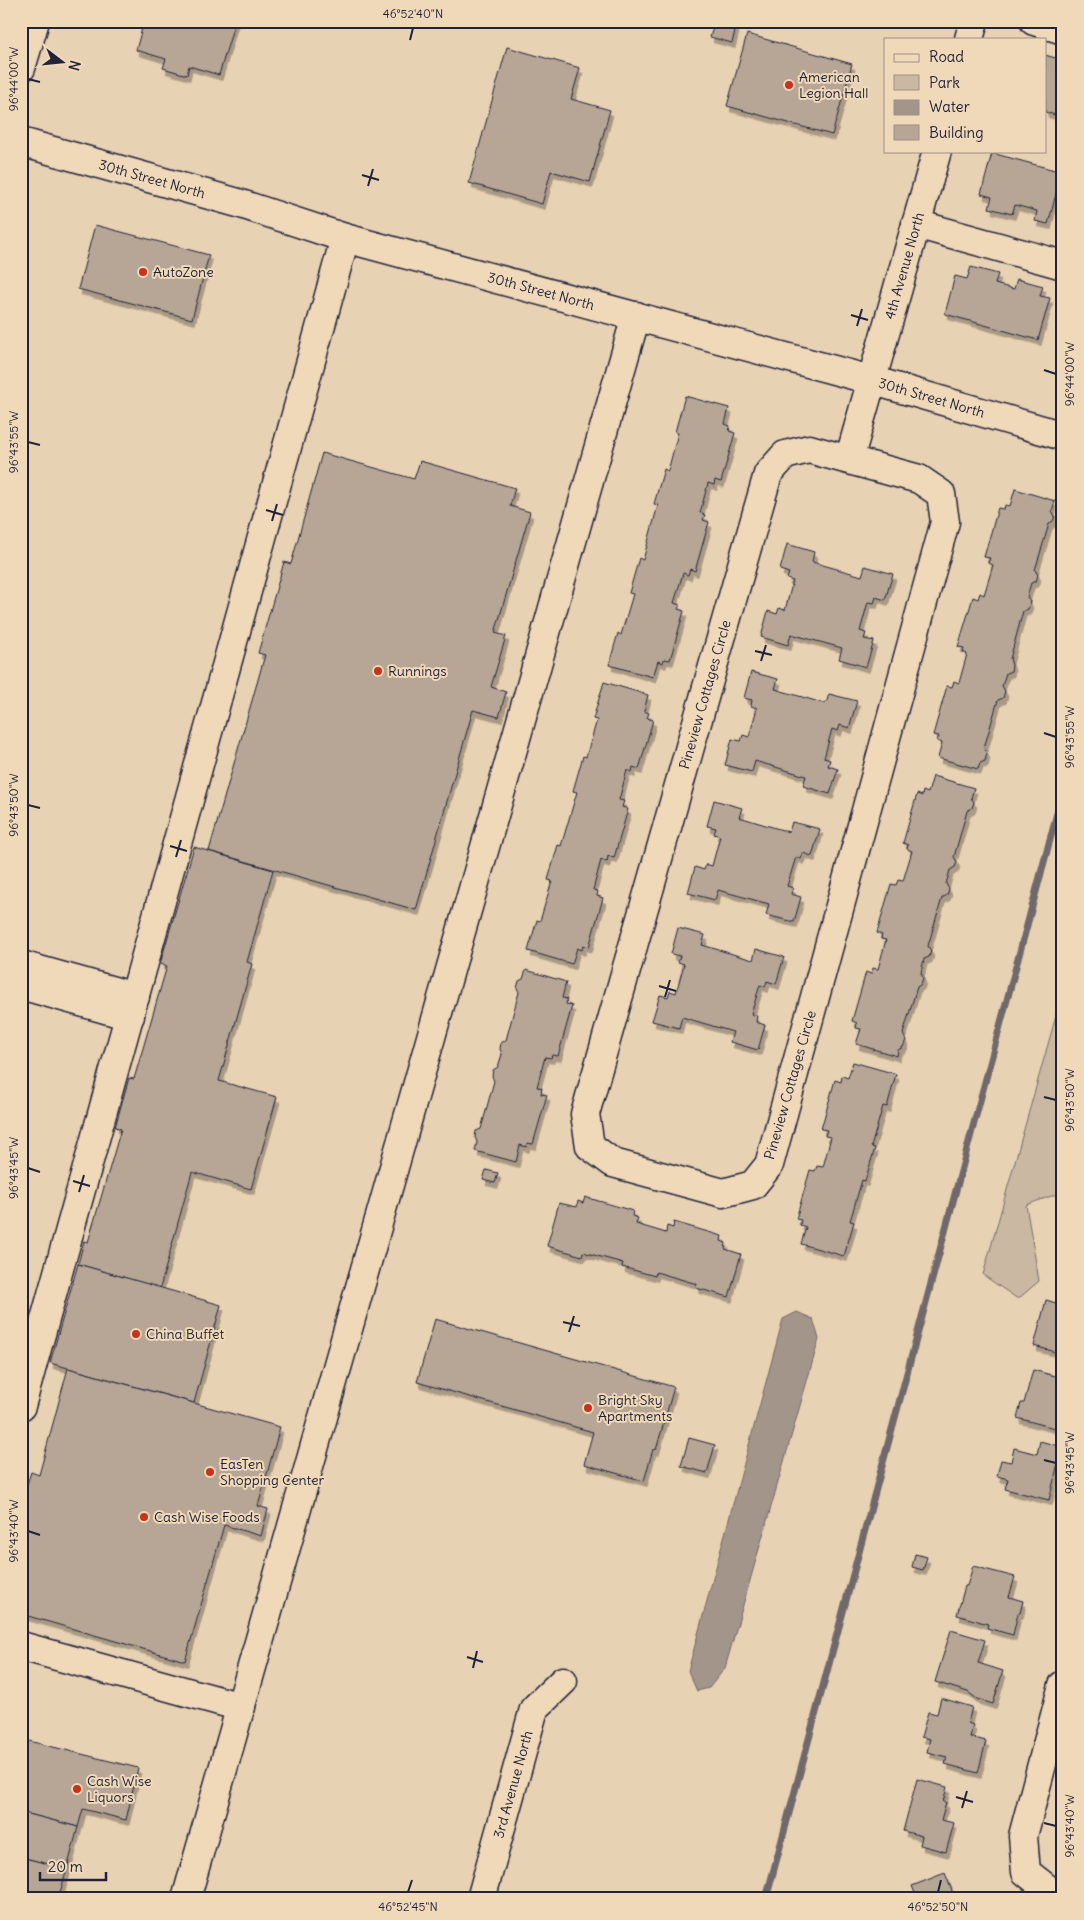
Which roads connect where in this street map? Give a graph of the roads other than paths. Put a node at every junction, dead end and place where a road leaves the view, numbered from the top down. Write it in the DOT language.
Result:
graph roads {
  1 [pos="35,21"];
  2 [pos="974,21"];
  3 [pos="1034,21"];
  4 [pos="1063,30"];
  5 [pos="969,38"];
  6 [pos="21,68"];
  7 [pos="21,142"];
  8 [pos="937,152"];
  9 [pos="916,224"];
  10 [pos="345,238"];
  11 [pos="1063,265"];
  12 [pos="636,316"];
  13 [pos="871,380"];
  14 [pos="1063,436"];
  15 [pos="849,460"];
  16 [pos="21,965"];
  17 [pos="21,985"];
  18 [pos="132,1007"];
  19 [pos="21,1406"];
  20 [pos="21,1646"];
  21 [pos="563,1680"];
  22 [pos="1063,1685"];
  23 [pos="241,1707"];
  24 [pos="186,1899"];
  25 [pos="481,1899"];
  26 [pos="1063,1899"];
  1 -- 6 [label="street"];
  2 -- 5 [label="street"];
  3 -- 4 [label="street"];
  7 -- 10 [label="street, 30th Street North"];
  8 -- 9 [label="street, 4th Avenue North"];
  9 -- 11 [label="street"];
  9 -- 13 [label="street, 4th Avenue North"];
  10 -- 12 [label="street, 30th Street North"];
  10 -- 18 [label="street"];
  12 -- 13 [label="street, 30th Street North"];
  12 -- 23 [label="street"];
  13 -- 14 [label="street, 30th Street North"];
  13 -- 15 [label="street"];
  15 -- 15 [label="street, Pineview Cottages Circle"];
  16 -- 18 [label="street"];
  17 -- 18 [label="street"];
  18 -- 19 [label="street"];
  20 -- 23 [label="street"];
  21 -- 25 [label="street, 3rd Avenue North"];
  22 -- 26 [label="street"];
  23 -- 24 [label="street"];
}
